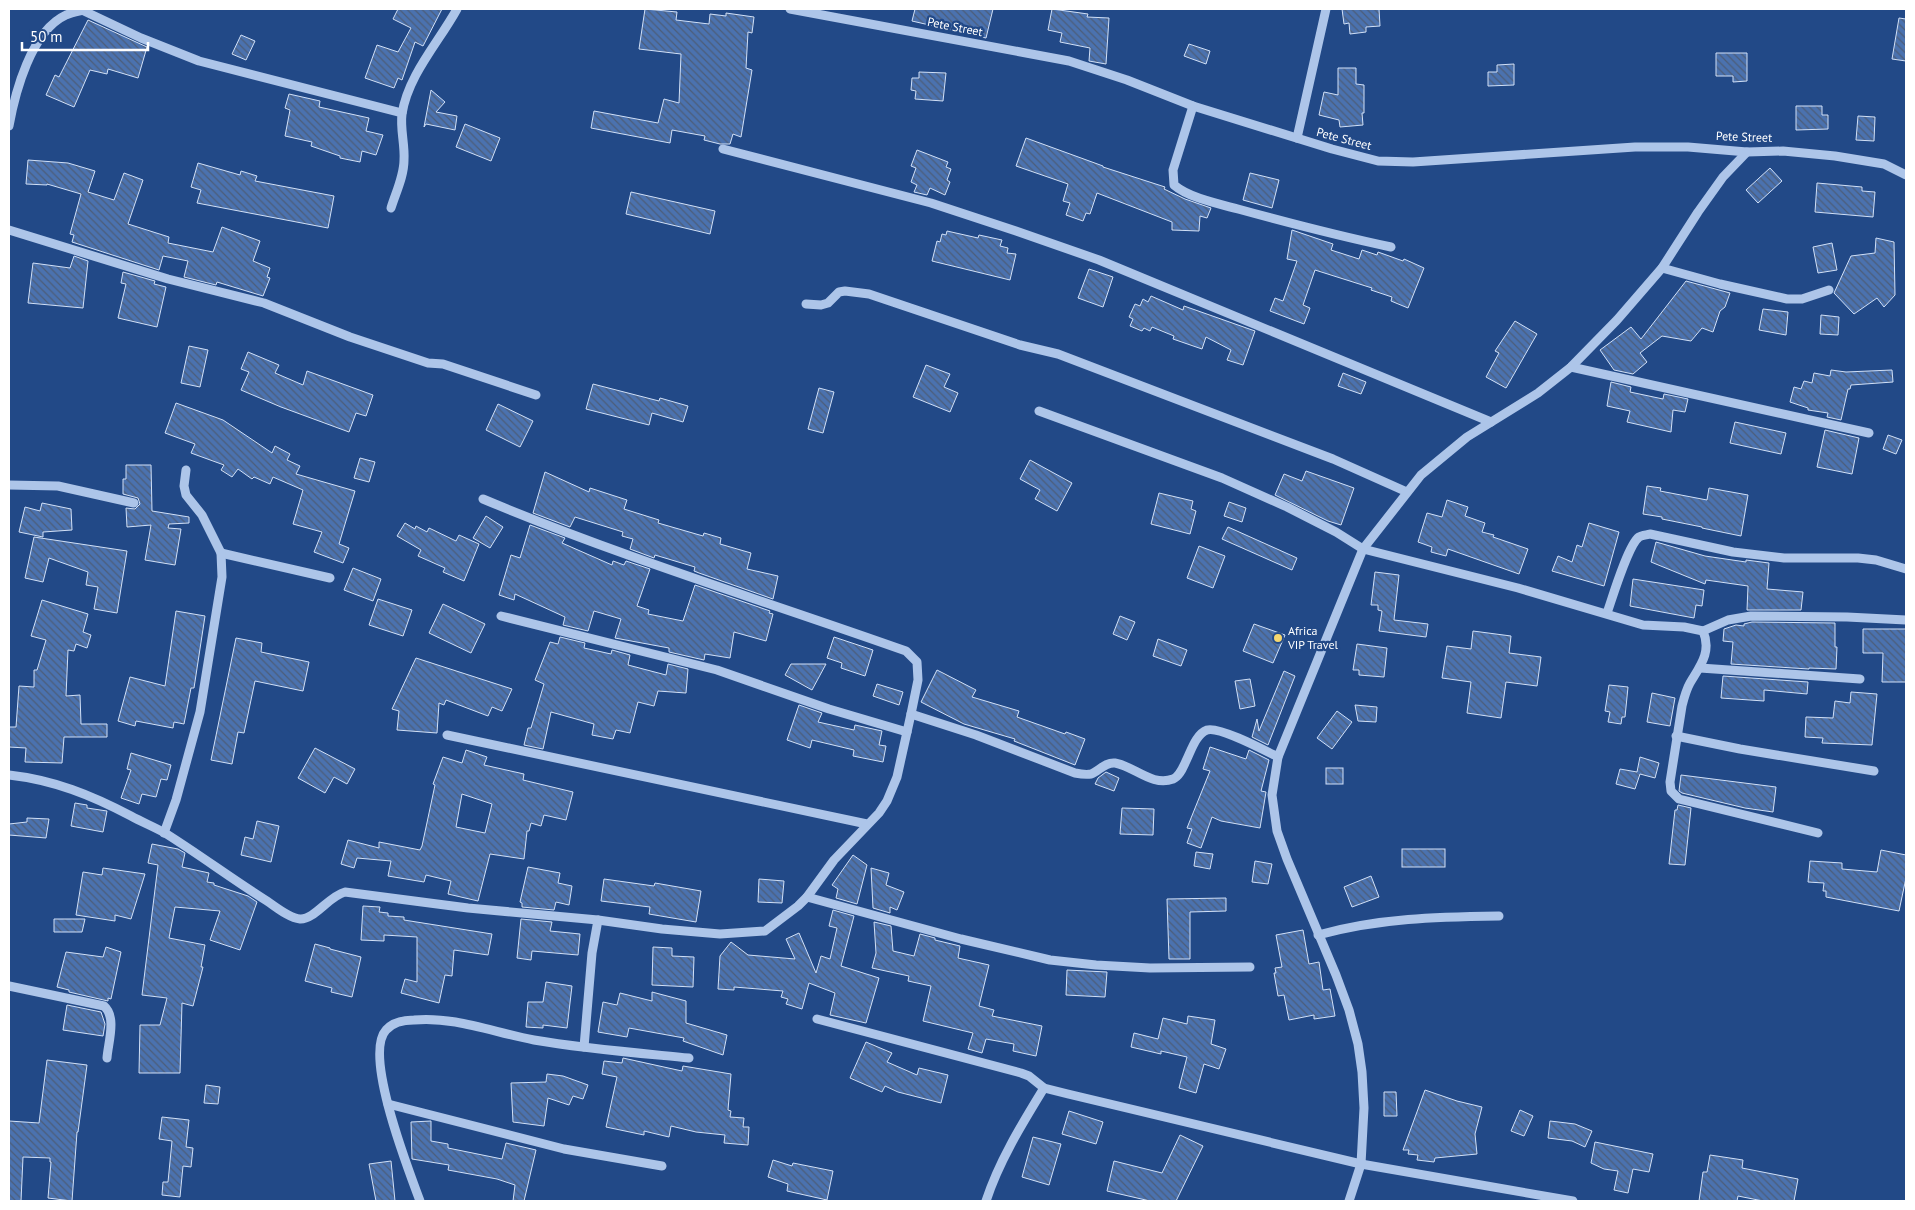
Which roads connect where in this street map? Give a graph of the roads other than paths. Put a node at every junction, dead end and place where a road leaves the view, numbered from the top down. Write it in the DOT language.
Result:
graph roads {
  1 [pos="457,9"];
  2 [pos="790,9"];
  3 [pos="1326,9"];
  4 [pos="86,10"];
  5 [pos="1193,106"];
  6 [pos="402,113"];
  7 [pos="9,126"];
  8 [pos="1297,138"];
  9 [pos="723,149"];
  10 [pos="1747,152"];
  11 [pos="1906,175"];
  12 [pos="391,208"];
  13 [pos="9,230"];
  14 [pos="1391,247"];
  15 [pos="1662,268"];
  16 [pos="1829,290"];
  17 [pos="806,304"];
  18 [pos="1571,366"];
  19 [pos="536,395"];
  20 [pos="1039,411"];
  21 [pos="1491,422"];
  22 [pos="1869,433"];
  23 [pos="186,470"];
  24 [pos="9,485"];
  25 [pos="1407,492"];
  26 [pos="483,499"];
  27 [pos="134,503"];
  28 [pos="1363,548"];
  29 [pos="220,553"];
  30 [pos="1906,569"];
  31 [pos="330,578"];
  32 [pos="1607,613"];
  33 [pos="501,616"];
  34 [pos="1906,620"];
  35 [pos="1703,632"];
  36 [pos="1700,668"];
  37 [pos="1860,679"];
  38 [pos="911,714"];
  39 [pos="907,732"];
  40 [pos="447,735"];
  41 [pos="1676,736"];
  42 [pos="1278,757"];
  43 [pos="1874,771"];
  44 [pos="9,775"];
  45 [pos="867,824"];
  46 [pos="164,833"];
  47 [pos="1818,833"];
  48 [pos="807,897"];
  49 [pos="1499,916"];
  50 [pos="598,920"];
  51 [pos="1318,935"];
  52 [pos="1250,967"];
  53 [pos="9,986"];
  54 [pos="817,1019"];
  55 [pos="584,1047"];
  56 [pos="107,1058"];
  57 [pos="689,1058"];
  58 [pos="1044,1088"];
  59 [pos="388,1104"];
  60 [pos="1361,1164"];
  61 [pos="662,1166"];
  62 [pos="420,1201"];
  63 [pos="986,1201"];
  64 [pos="1349,1201"];
  65 [pos="1573,1201"];
  1 -- 6 [label="street"];
  2 -- 5 [label="street, Pete Street"];
  3 -- 8 [label="street"];
  4 -- 6 [label="street"];
  4 -- 7 [label="street"];
  5 -- 8 [label="street, Pete Street"];
  5 -- 14 [label="street"];
  6 -- 12 [label="street"];
  8 -- 10 [label="street, Pete Street"];
  9 -- 21 [label="street"];
  10 -- 11 [label="street, Pete Street"];
  10 -- 15 [label="street"];
  13 -- 19 [label="street"];
  15 -- 16 [label="street"];
  15 -- 18 [label="street"];
  17 -- 25 [label="street"];
  18 -- 21 [label="street"];
  18 -- 22 [label="street"];
  20 -- 28 [label="street"];
  21 -- 25 [label="street"];
  23 -- 29 [label="street"];
  24 -- 27 [label="street"];
  25 -- 28 [label="street"];
  26 -- 38 [label="street"];
  28 -- 32 [label="street"];
  28 -- 42 [label="street"];
  29 -- 31 [label="street"];
  29 -- 46 [label="street"];
  30 -- 32 [label="street"];
  32 -- 35 [label="street"];
  33 -- 39 [label="street"];
  34 -- 35 [label="street"];
  35 -- 36 [label="street"];
  36 -- 37 [label="street"];
  36 -- 41 [label="street"];
  38 -- 39 [label="street"];
  38 -- 42 [label="street"];
  39 -- 45 [label="street"];
  40 -- 45 [label="street"];
  41 -- 43 [label="street"];
  41 -- 47 [label="street"];
  42 -- 51 [label="street"];
  44 -- 46 [label="street"];
  45 -- 48 [label="street"];
  46 -- 50 [label="street"];
  48 -- 50 [label="street"];
  48 -- 52 [label="street"];
  49 -- 51 [label="street"];
  50 -- 55 [label="street"];
  51 -- 60 [label="street"];
  53 -- 56 [label="street"];
  54 -- 58 [label="street"];
  55 -- 57 [label="street"];
  55 -- 59 [label="street"];
  58 -- 60 [label="street"];
  58 -- 63 [label="street"];
  59 -- 61 [label="street"];
  59 -- 62 [label="street"];
  60 -- 64 [label="street"];
  60 -- 65 [label="street"];
}
